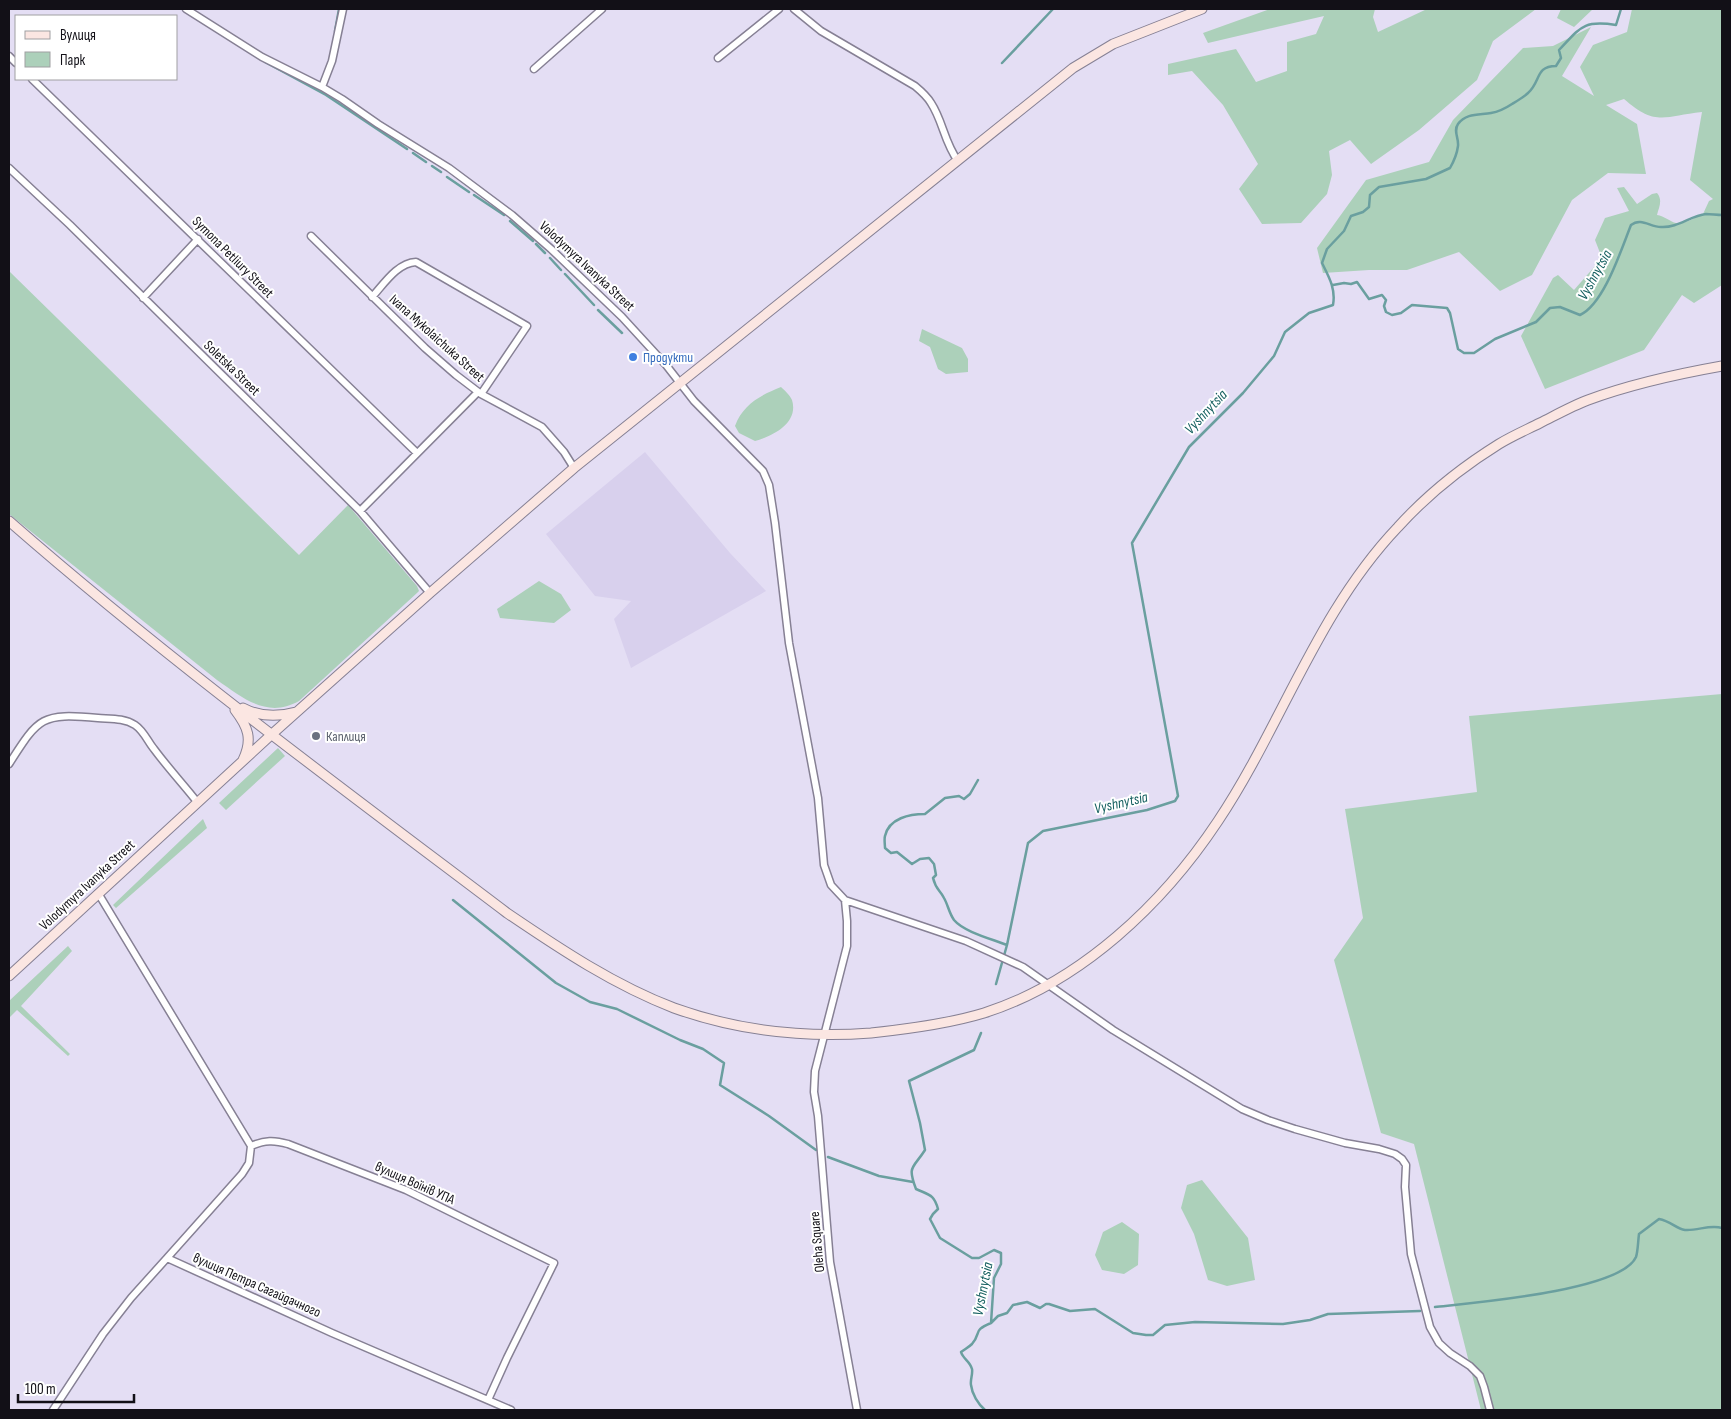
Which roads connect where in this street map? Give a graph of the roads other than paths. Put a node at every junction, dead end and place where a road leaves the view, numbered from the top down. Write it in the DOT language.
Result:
graph roads {
  1 [pos="186,9"];
  2 [pos="343,9"];
  3 [pos="602,9"];
  4 [pos="780,9"];
  5 [pos="794,9"];
  6 [pos="1202,9"];
  7 [pos="718,58"];
  8 [pos="534,69"];
  9 [pos="33,80"];
  10 [pos="322,87"];
  11 [pos="958,160"];
  12 [pos="9,168"];
  13 [pos="311,236"];
  14 [pos="198,239"];
  15 [pos="372,297"];
  16 [pos="143,298"];
  17 [pos="1722,366"];
  18 [pos="680,383"];
  19 [pos="479,393"];
  20 [pos="417,453"];
  21 [pos="574,468"];
  22 [pos="360,511"];
  23 [pos="9,520"];
  24 [pos="430,594"];
  25 [pos="229,701"];
  26 [pos="298,711"];
  27 [pos="271,735"];
  28 [pos="242,763"];
  29 [pos="9,764"];
  30 [pos="198,803"];
  31 [pos="98,893"];
  32 [pos="845,900"];
  33 [pos="9,976"];
  34 [pos="1049,984"];
  35 [pos="823,1035"];
  36 [pos="251,1146"];
  37 [pos="167,1258"];
  38 [pos="488,1400"];
  39 [pos="53,1410"];
  40 [pos="512,1410"];
  41 [pos="857,1410"];
  42 [pos="1490,1410"];
  1 -- 10 [label="street, Volodymyra Ivanyka Street"];
  2 -- 10 [label="street"];
  3 -- 8 [label="street"];
  4 -- 7 [label="street"];
  5 -- 11 [label="street"];
  6 -- 11 [label="main road"];
  9 -- 14 [label="street, Symona Petliury Street"];
  10 -- 18 [label="street, Volodymyra Ivanyka Street"];
  11 -- 18 [label="main road"];
  12 -- 16 [label="street, Soletska Street"];
  13 -- 15 [label="street, Ivana Mykolaichuka Street"];
  14 -- 16 [label="street"];
  14 -- 20 [label="street, Symona Petliury Street"];
  15 -- 19 [label="street, Ivana Mykolaichuka Street"];
  15 -- 19 [label="street"];
  16 -- 22 [label="street, Soletska Street"];
  17 -- 34 [label="main road"];
  18 -- 21 [label="main road"];
  18 -- 32 [label="street, Volodymyra Ivanyka Street"];
  19 -- 20 [label="street"];
  19 -- 21 [label="street, Ivana Mykolaichuka Street"];
  20 -- 22 [label="street"];
  21 -- 24 [label="main road"];
  22 -- 24 [label="street, Soletska Street"];
  23 -- 25 [label="main road"];
  24 -- 26 [label="main road, Volodymyra Ivanyka Street"];
  25 -- 26 [label="main road"];
  25 -- 27 [label="main road"];
  25 -- 28 [label="main road"];
  26 -- 27 [label="main road, Volodymyra Ivanyka Street"];
  27 -- 28 [label="main road, Volodymyra Ivanyka Street"];
  27 -- 35 [label="main road"];
  28 -- 30 [label="main road, Volodymyra Ivanyka Street"];
  29 -- 30 [label="street"];
  30 -- 31 [label="main road, Volodymyra Ivanyka Street"];
  31 -- 33 [label="main road, Volodymyra Ivanyka Street"];
  31 -- 36 [label="street"];
  32 -- 34 [label="street"];
  32 -- 35 [label="street, Oleha Square"];
  34 -- 35 [label="main road"];
  34 -- 42 [label="street"];
  35 -- 41 [label="street, Oleha Square"];
  36 -- 37 [label="street"];
  36 -- 38 [label="street, вулиця Воїнів УПА"];
  37 -- 38 [label="street, вулиця Петра Сагайдачного"];
  37 -- 39 [label="street"];
  38 -- 40 [label="street, вулиця Петра Сагайдачного"];
}
